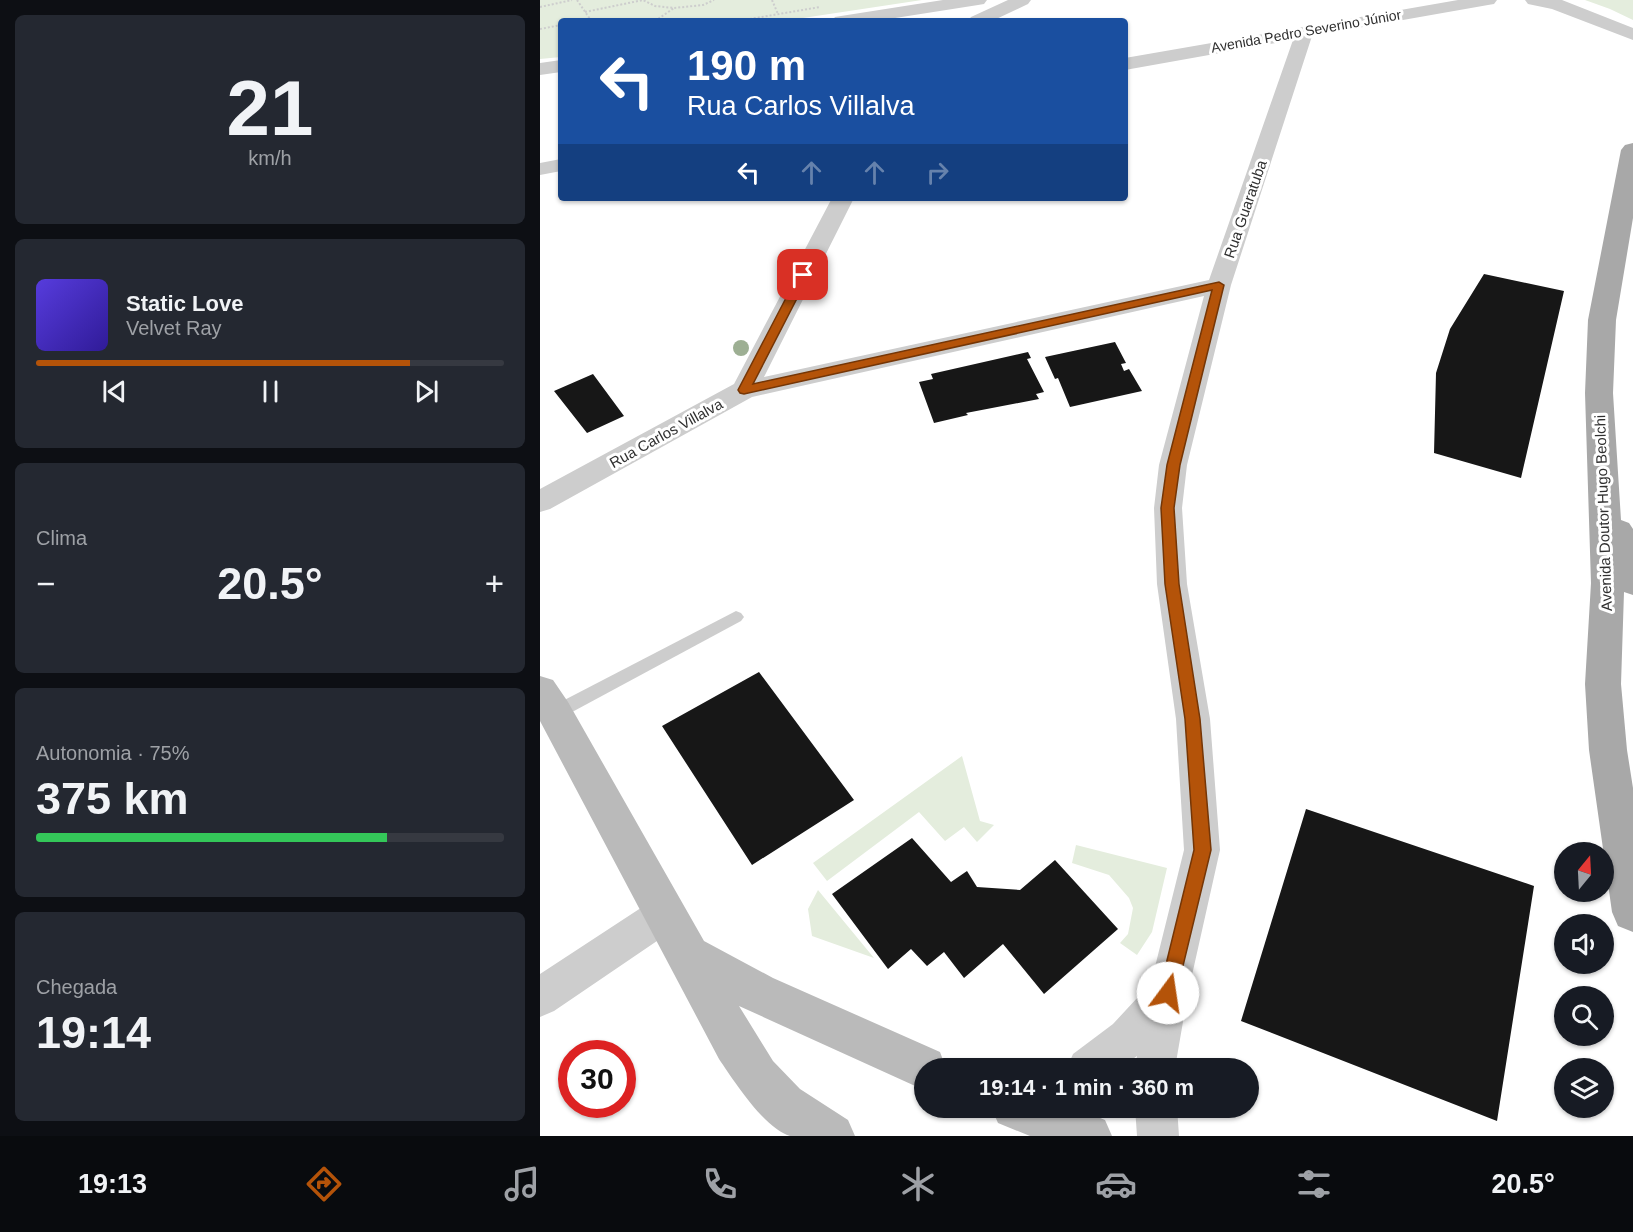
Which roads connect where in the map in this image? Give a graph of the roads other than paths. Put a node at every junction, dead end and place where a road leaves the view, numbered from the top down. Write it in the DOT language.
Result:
graph roads {
  1 [pos="978,0"];
  2 [pos="1022,0"];
  3 [pos="1488,0"];
  4 [pos="1534,0"];
  5 [pos="861,18"];
  6 [pos="983,18"];
  7 [pos="1305,31"];
  8 [pos="1633,34"];
  9 [pos="1128,62"];
  10 [pos="558,66"];
  11 [pos="540,69"];
  12 [pos="1633,150"];
  13 [pos="558,166"];
  14 [pos="540,169"];
  15 [pos="841,201"];
  16 [pos="1219,285"];
  17 [pos="744,390"];
  18 [pos="1602,462"];
  19 [pos="540,502"];
  20 [pos="1633,582"];
  21 [pos="736,617"];
  22 [pos="548,702"];
  23 [pos="1633,912"];
  24 [pos="666,913"];
  25 [pos="689,956"];
  26 [pos="1168,993"];
  27 [pos="540,997"];
  28 [pos="1100,1058"];
  29 [pos="1157,1058"];
  30 [pos="914,1063"];
  31 [pos="1045,1118"];
  32 [pos="1157,1118"];
  33 [pos="791,1120"];
  34 [pos="832,1136"];
  35 [pos="1089,1136"];
  36 [pos="1158,1136"];
  1 -- 5 [label="street"];
  2 -- 6 [label="street"];
  3 -- 7 [label="street, Avenida Pedro Severino Júnior"];
  4 -- 8 [label="street"];
  7 -- 9 [label="street, Avenida Pedro Severino Júnior"];
  7 -- 16 [label="street, Rua Guaratuba"];
  10 -- 11 [label="street"];
  12 -- 18 [label="main road, Avenida Doutor Hugo Beolchi"];
  13 -- 14 [label="street"];
  15 -- 17 [label="street"];
  16 -- 17 [label="street, Rua Carlos Villalva"];
  16 -- 26 [label="street, Rua Guaratuba"];
  17 -- 19 [label="street, Rua Carlos Villalva"];
  18 -- 20 [label="main road"];
  18 -- 23 [label="main road, Avenida Doutor Hugo Beolchi"];
  21 -- 22 [label="lane"];
  22 -- 24 [label="main road"];
  24 -- 25 [label="main road"];
  24 -- 27 [label="street"];
  25 -- 30 [label="main road"];
  25 -- 33 [label="main road"];
  26 -- 28 [label="street, Rua Guaratuba"];
  26 -- 29 [label="street, Rua Guaratuba"];
  31 -- 35 [label="main road"];
  32 -- 36 [label="street"];
  33 -- 34 [label="main road"];
}
